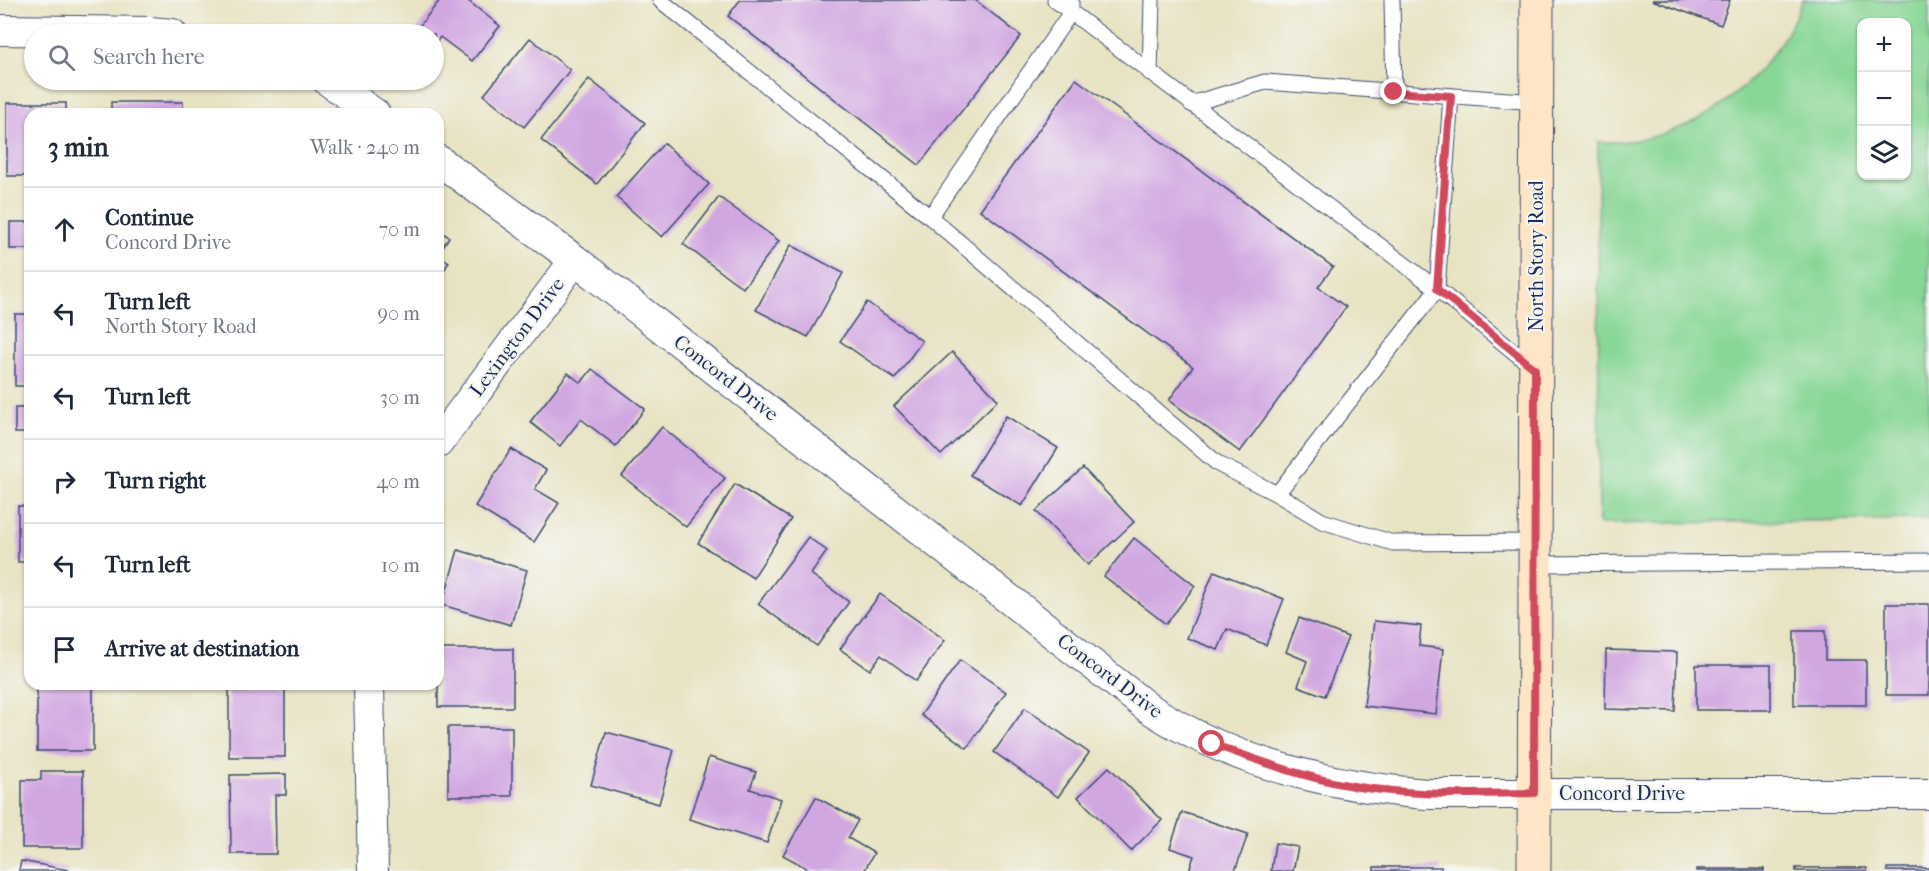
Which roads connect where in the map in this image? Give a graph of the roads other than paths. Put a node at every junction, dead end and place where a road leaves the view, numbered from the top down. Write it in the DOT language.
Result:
graph roads {
  1 [pos="660,0"];
  2 [pos="1055,0"];
  3 [pos="1152,0"];
  4 [pos="1392,0"];
  5 [pos="1537,0"];
  6 [pos="1071,6"];
  7 [pos="0,30"];
  8 [pos="24,30"];
  9 [pos="1150,73"];
  10 [pos="341,90"];
  11 [pos="1394,92"];
  12 [pos="1451,96"];
  13 [pos="1536,102"];
  14 [pos="1191,104"];
  15 [pos="367,108"];
  16 [pos="444,164"];
  17 [pos="930,217"];
  18 [pos="575,260"];
  19 [pos="1437,289"];
  20 [pos="1535,369"];
  21 [pos="444,435"];
  22 [pos="1277,494"];
  23 [pos="1535,553"];
  24 [pos="1929,561"];
  25 [pos="369,690"];
  26 [pos="1534,793"];
  27 [pos="1929,794"];
  28 [pos="373,871"];
  29 [pos="1534,871"];
  1 -- 17 [label="lane"];
  2 -- 6 [label="lane"];
  3 -- 9 [label="lane"];
  4 -- 11 [label="lane"];
  5 -- 13 [label="main road, North Story Road"];
  6 -- 9 [label="lane"];
  6 -- 17 [label="lane"];
  7 -- 8 [label="street"];
  9 -- 14 [label="lane"];
  10 -- 15 [label="street"];
  11 -- 12 [label="lane"];
  11 -- 14 [label="lane"];
  12 -- 13 [label="lane"];
  12 -- 19 [label="lane"];
  13 -- 20 [label="main road, North Story Road"];
  14 -- 19 [label="lane"];
  16 -- 18 [label="street, Concord Drive"];
  17 -- 22 [label="lane"];
  18 -- 21 [label="street, Lexington Drive"];
  18 -- 26 [label="street, Concord Drive"];
  19 -- 20 [label="lane"];
  19 -- 22 [label="lane"];
  20 -- 23 [label="main road, North Story Road"];
  22 -- 23 [label="lane"];
  23 -- 24 [label="lane"];
  23 -- 26 [label="main road, North Story Road"];
  25 -- 28 [label="street"];
  26 -- 27 [label="street, Concord Drive"];
  26 -- 29 [label="main road, North Story Road"];
}
